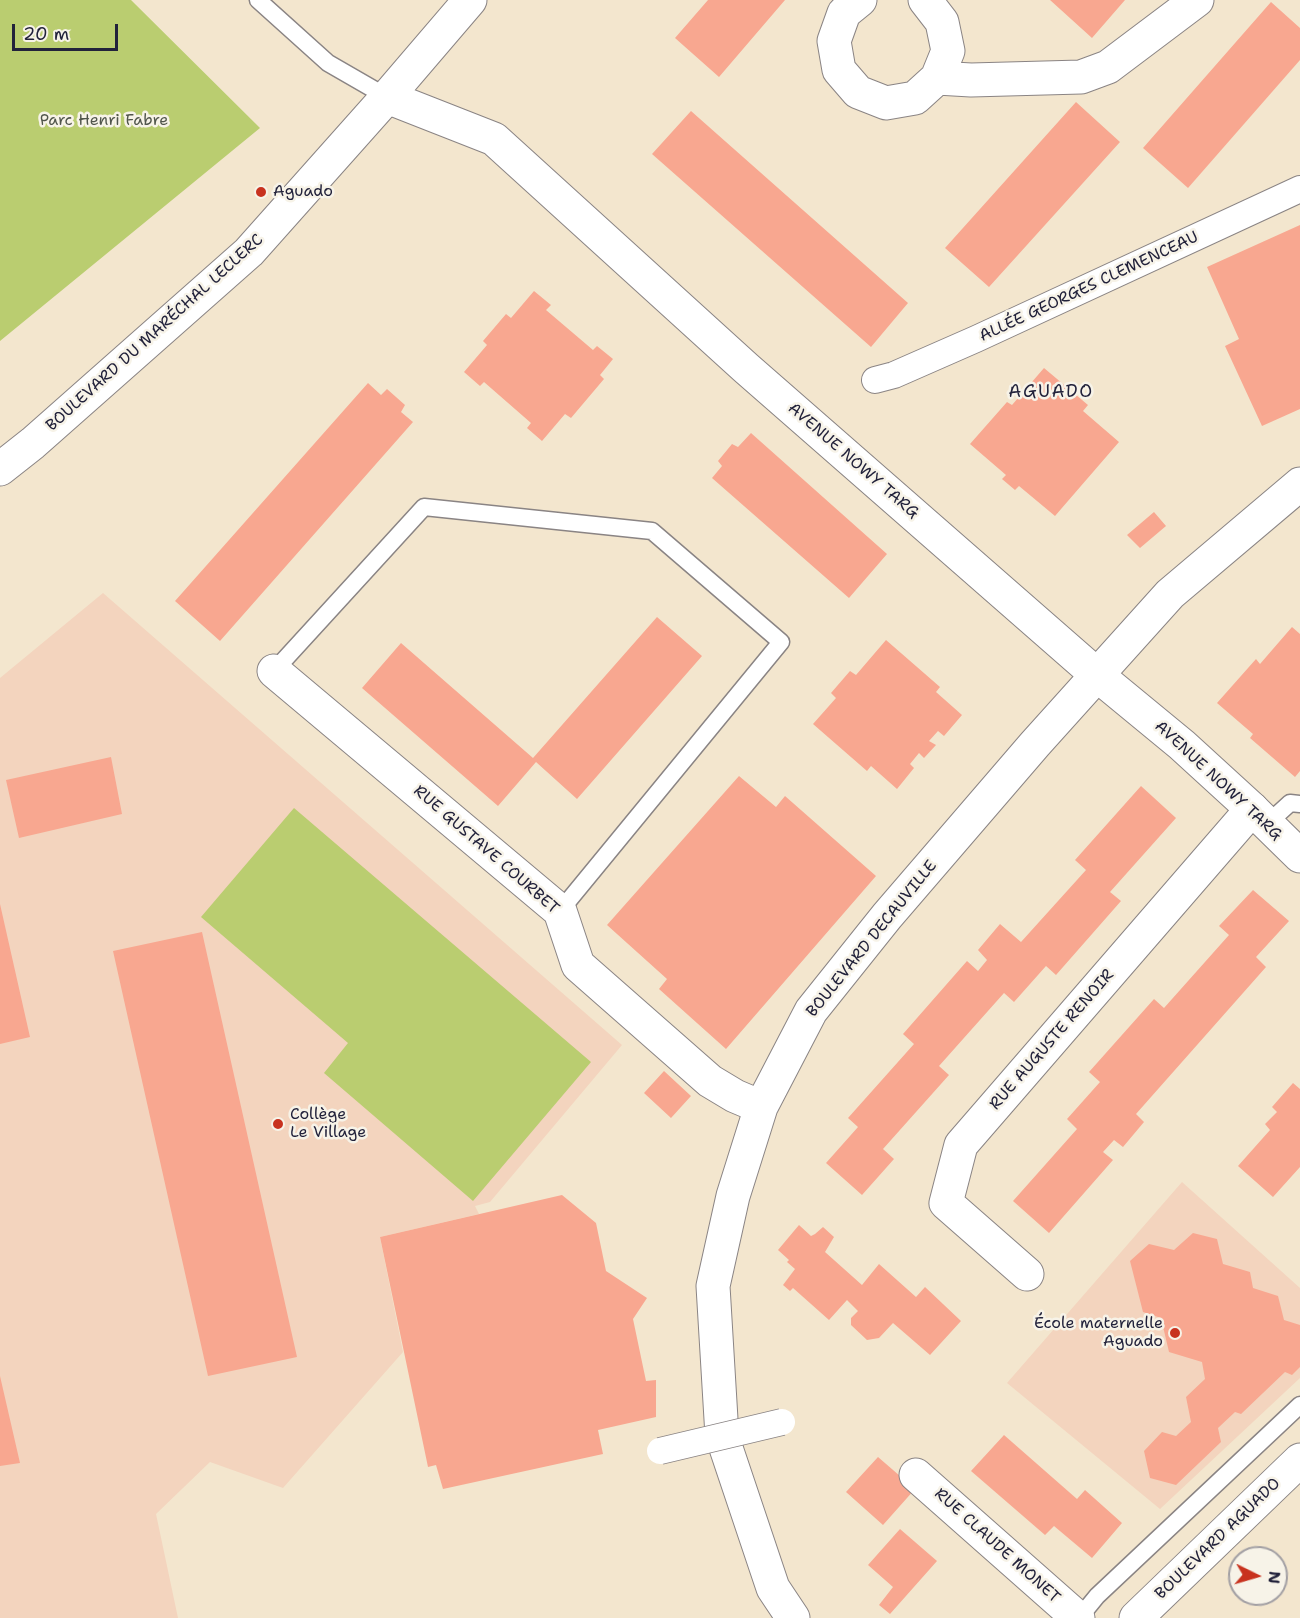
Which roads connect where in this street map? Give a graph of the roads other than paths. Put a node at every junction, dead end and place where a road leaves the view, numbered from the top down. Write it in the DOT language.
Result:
graph roads {
  1 [pos="258,0"];
  2 [pos="470,0"];
  3 [pos="860,0"];
  4 [pos="925,0"];
  5 [pos="1197,0"];
  6 [pos="937,78"];
  7 [pos="387,97"];
  8 [pos="1300,189"];
  9 [pos="875,380"];
  10 [pos="0,470"];
  11 [pos="1300,484"];
  12 [pos="274,671"];
  13 [pos="1097,675"];
  14 [pos="1300,804"];
  15 [pos="1259,816"];
  16 [pos="1300,856"];
  17 [pos="560,911"];
  18 [pos="761,1107"];
  19 [pos="1027,1274"];
  20 [pos="1300,1405"];
  21 [pos="782,1422"];
  22 [pos="660,1451"];
  23 [pos="1300,1460"];
  24 [pos="916,1475"];
  25 [pos="793,1618"];
  26 [pos="1078,1618"];
  27 [pos="1136,1618"];
  1 -- 7 [label="lane"];
  2 -- 7 [label="street, BOULEVARD DU MARÉCHAL LECLERC"];
  3 -- 6 [label="street"];
  4 -- 6 [label="street"];
  5 -- 6 [label="street"];
  7 -- 10 [label="street, BOULEVARD DU MARÉCHAL LECLERC"];
  7 -- 13 [label="street, AVENUE NOWY TARG"];
  8 -- 9 [label="street, ALLÉE GEORGES CLEMENCEAU"];
  11 -- 13 [label="street, BOULEVARD DECAUVILLE"];
  12 -- 17 [label="street, RUE GUSTAVE COURBET"];
  12 -- 17 [label="lane"];
  13 -- 15 [label="street, AVENUE NOWY TARG"];
  13 -- 18 [label="street, BOULEVARD DECAUVILLE"];
  14 -- 15 [label="lane"];
  15 -- 16 [label="street, AVENUE NOWY TARG"];
  15 -- 19 [label="street, RUE AUGUSTE RENOIR"];
  17 -- 18 [label="street, RUE GUSTAVE COURBET"];
  18 -- 25 [label="street, BOULEVARD DECAUVILLE"];
  20 -- 26 [label="lane"];
  21 -- 22 [label="street, bridge"];
  23 -- 27 [label="street, BOULEVARD AGUADO"];
  24 -- 26 [label="street, RUE CLAUDE MONET"];
}
